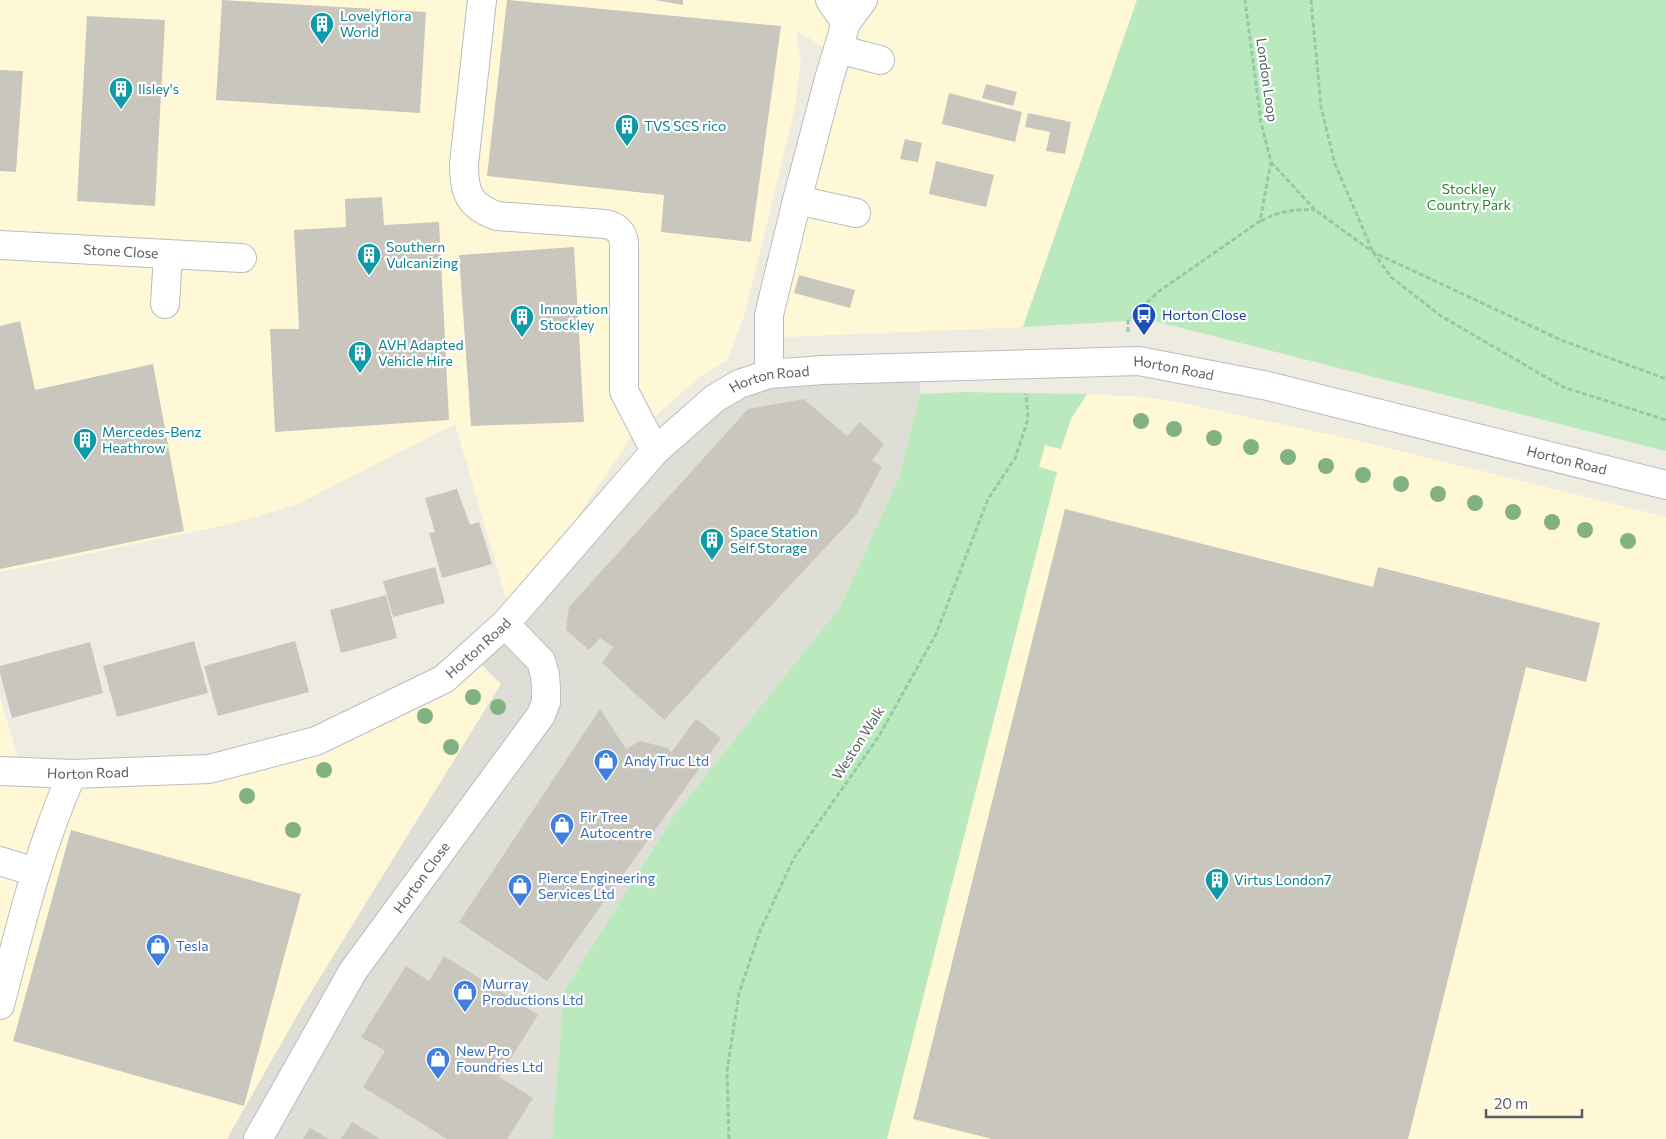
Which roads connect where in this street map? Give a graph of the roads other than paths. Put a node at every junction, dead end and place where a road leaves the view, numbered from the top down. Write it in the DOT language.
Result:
graph roads {
  1 [pos="482,0"];
  2 [pos="830,0"];
  3 [pos="863,0"];
  4 [pos="846,23"];
  5 [pos="838,49"];
  6 [pos="880,60"];
  7 [pos="797,200"];
  8 [pos="856,213"];
  9 [pos="0,245"];
  10 [pos="168,255"];
  11 [pos="242,258"];
  12 [pos="165,304"];
  13 [pos="769,374"];
  14 [pos="655,451"];
  15 [pos="1666,485"];
  16 [pos="505,624"];
  17 [pos="0,771"];
  18 [pos="72,774"];
  19 [pos="0,861"];
  20 [pos="35,872"];
  21 [pos="0,1005"];
  22 [pos="258,1139"];
  1 -- 14 [label="street"];
  2 -- 4 [label="street"];
  3 -- 4 [label="street"];
  4 -- 5 [label="street"];
  5 -- 6 [label="street"];
  5 -- 7 [label="street"];
  7 -- 8 [label="street"];
  7 -- 13 [label="street"];
  9 -- 10 [label="street, Stone Close"];
  10 -- 11 [label="street, Stone Close"];
  10 -- 12 [label="street"];
  13 -- 14 [label="street, Horton Road"];
  13 -- 15 [label="street, Horton Road"];
  14 -- 16 [label="street, Horton Road"];
  16 -- 18 [label="street, Horton Road"];
  16 -- 22 [label="street, Horton Close"];
  17 -- 18 [label="street, Horton Road"];
  18 -- 20 [label="street"];
  19 -- 20 [label="street"];
  20 -- 21 [label="street"];
}
